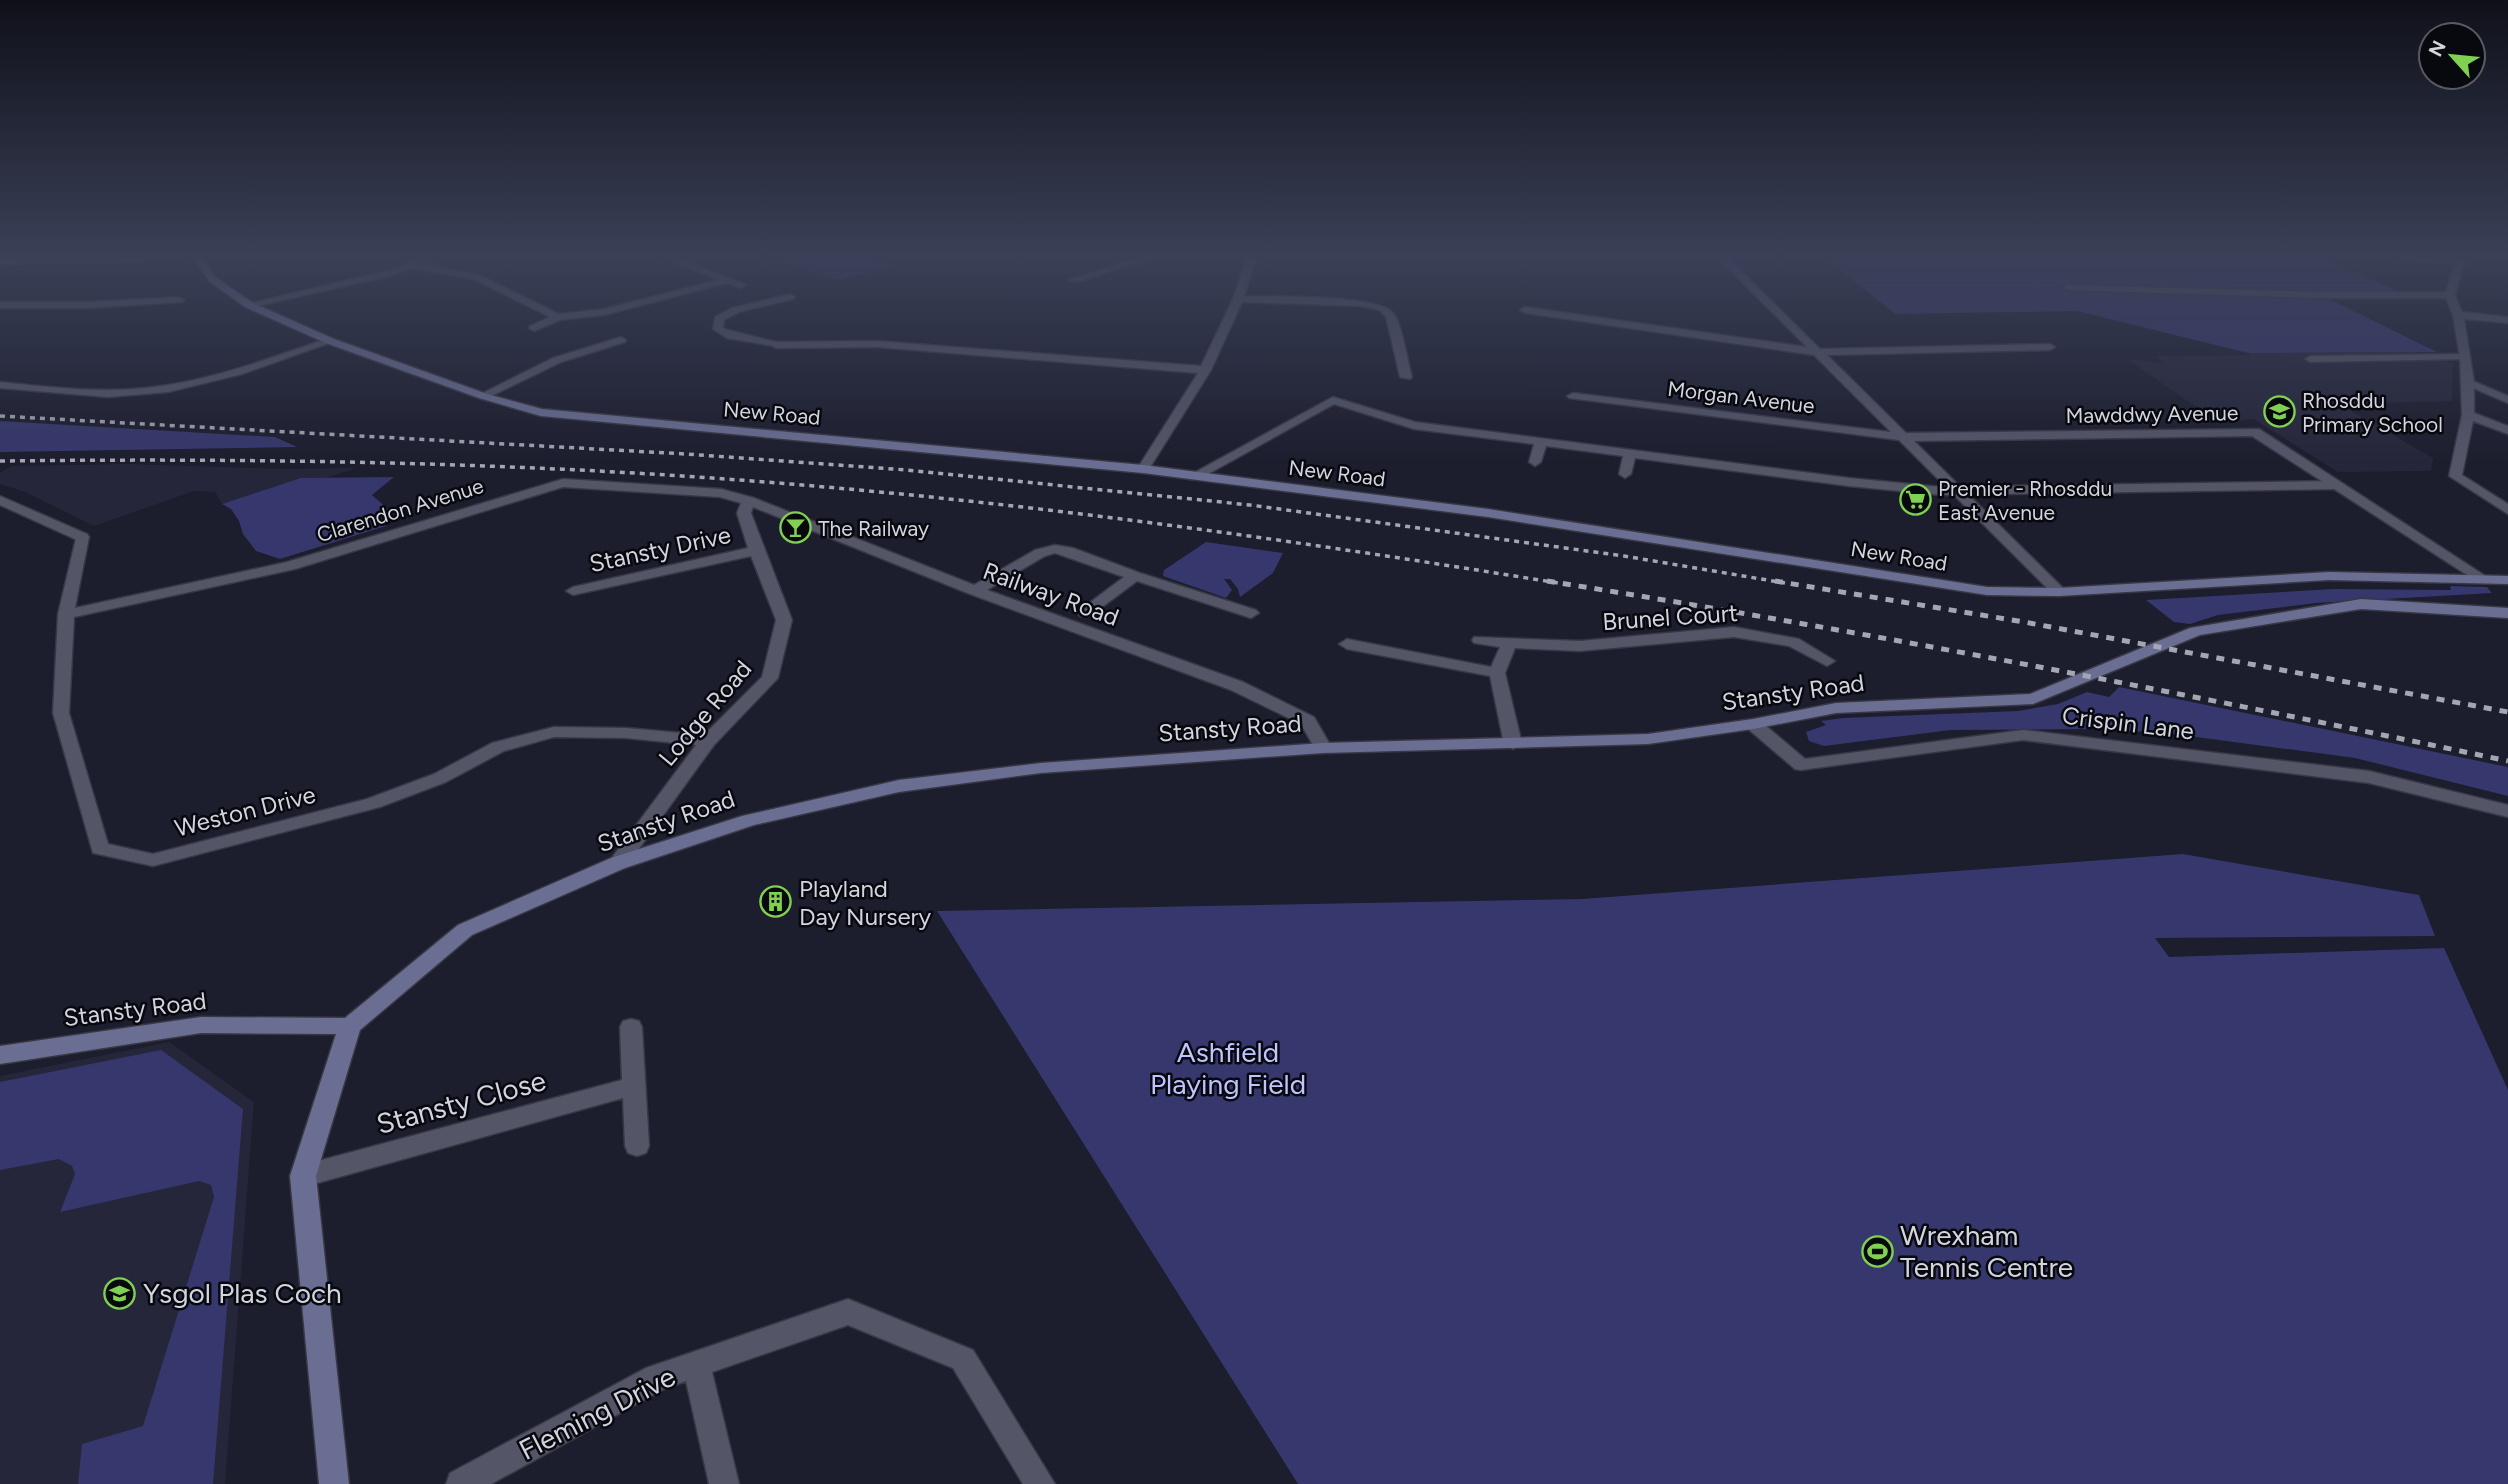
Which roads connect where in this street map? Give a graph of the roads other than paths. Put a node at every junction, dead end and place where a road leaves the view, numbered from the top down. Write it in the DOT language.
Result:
graph roads {
  1 [pos="297,326"];
  2 [pos="538,326"];
  3 [pos="718,326"];
  4 [pos="1225,326"];
  5 [pos="1393,326"];
  6 [pos="1638,326"];
  7 [pos="1792,326"];
  8 [pos="2460,326"];
  9 [pos="534,328"];
  10 [pos="330,341"];
  11 [pos="621,341"];
  12 [pos="2050,346"];
  13 [pos="1818,352"];
  14 [pos="2465,357"];
  15 [pos="2310,359"];
  16 [pos="1205,370"];
  17 [pos="1406,377"];
  18 [pos="2468,382"];
  19 [pos="0,385"];
  20 [pos="483,396"];
  21 [pos="1573,396"];
  22 [pos="2508,400"];
  23 [pos="2468,415"];
  24 [pos="2508,430"];
  25 [pos="1904,437"];
  26 [pos="1542,440"];
  27 [pos="1630,452"];
  28 [pos="1535,462"];
  29 [pos="1143,470"];
  30 [pos="1625,474"];
  31 [pos="1194,476"];
  32 [pos="2338,485"];
  33 [pos="1956,490"];
  34 [pos="0,500"];
  35 [pos="749,500"];
  36 [pos="2508,510"];
  37 [pos="756,551"];
  38 [pos="1135,576"];
  39 [pos="2483,579"];
  40 [pos="2508,580"];
  41 [pos="573,591"];
  42 [pos="975,591"];
  43 [pos="2059,593"];
  44 [pos="1251,612"];
  45 [pos="1085,613"];
  46 [pos="2508,613"];
  47 [pos="66,614"];
  48 [pos="1480,640"];
  49 [pos="1509,643"];
  50 [pos="1347,644"];
  51 [pos="1828,661"];
  52 [pos="1497,673"];
  53 [pos="1753,724"];
  54 [pos="708,741"];
  55 [pos="1513,744"];
  56 [pos="1323,748"];
  57 [pos="2508,811"];
  58 [pos="618,863"];
  59 [pos="351,1026"];
  60 [pos="631,1027"];
  61 [pos="0,1055"];
  62 [pos="634,1086"];
  63 [pos="637,1146"];
  64 [pos="303,1176"];
  65 [pos="696,1363"];
  66 [pos="334,1484"];
  67 [pos="461,1484"];
  68 [pos="724,1484"];
  69 [pos="1040,1484"];
  1 -- 10 [label="main road, New Road"];
  2 -- 9 [label="street"];
  3 -- 16 [label="street"];
  4 -- 16 [label="street"];
  5 -- 17 [label="street"];
  6 -- 13 [label="street"];
  7 -- 13 [label="street"];
  8 -- 14 [label="street"];
  10 -- 19 [label="street"];
  10 -- 20 [label="main road, New Road"];
  11 -- 20 [label="street"];
  12 -- 13 [label="street"];
  13 -- 25 [label="street"];
  14 -- 15 [label="street"];
  14 -- 18 [label="street"];
  16 -- 29 [label="street"];
  18 -- 22 [label="street"];
  18 -- 23 [label="street"];
  20 -- 29 [label="main road, New Road"];
  21 -- 25 [label="street, Morgan Avenue"];
  23 -- 24 [label="street"];
  23 -- 36 [label="street"];
  25 -- 32 [label="street, Mawddwy Avenue"];
  25 -- 33 [label="street"];
  26 -- 27 [label="street"];
  26 -- 28 [label="street"];
  26 -- 31 [label="street"];
  27 -- 30 [label="street"];
  27 -- 33 [label="street"];
  29 -- 31 [label="main road, New Road"];
  31 -- 43 [label="main road, New Road"];
  32 -- 33 [label="street"];
  32 -- 39 [label="street, Mawddwy Avenue"];
  33 -- 43 [label="street"];
  34 -- 47 [label="street, Weston Drive"];
  35 -- 37 [label="street, Lodge Road"];
  35 -- 42 [label="street, Railway Road"];
  35 -- 47 [label="street, Clarendon Avenue"];
  37 -- 41 [label="street, Stansty Drive"];
  37 -- 54 [label="street, Lodge Road"];
  38 -- 42 [label="street"];
  38 -- 44 [label="street"];
  38 -- 45 [label="street"];
  39 -- 40 [label="main road, New Road"];
  39 -- 43 [label="main road, New Road"];
  42 -- 56 [label="street, Railway Road"];
  46 -- 53 [label="main road, Stansty Road"];
  47 -- 54 [label="street, Weston Drive"];
  48 -- 49 [label="street, Brunel Court"];
  49 -- 51 [label="street, Brunel Court"];
  49 -- 52 [label="street"];
  50 -- 52 [label="street"];
  52 -- 55 [label="street"];
  53 -- 55 [label="main road, Stansty Road"];
  53 -- 57 [label="street, Crispin Lane"];
  54 -- 58 [label="street, Lodge Road"];
  55 -- 56 [label="main road, Stansty Road"];
  56 -- 58 [label="main road, Stansty Road"];
  58 -- 59 [label="main road, Stansty Road"];
  59 -- 61 [label="main road, Stansty Road"];
  59 -- 64 [label="main road"];
  60 -- 62 [label="street"];
  62 -- 63 [label="street"];
  62 -- 64 [label="street, Stansty Close"];
  64 -- 66 [label="main road"];
  65 -- 67 [label="street, Fleming Drive"];
  65 -- 68 [label="street, Fleming Drive"];
  65 -- 69 [label="street, Fleming Drive"];
}
